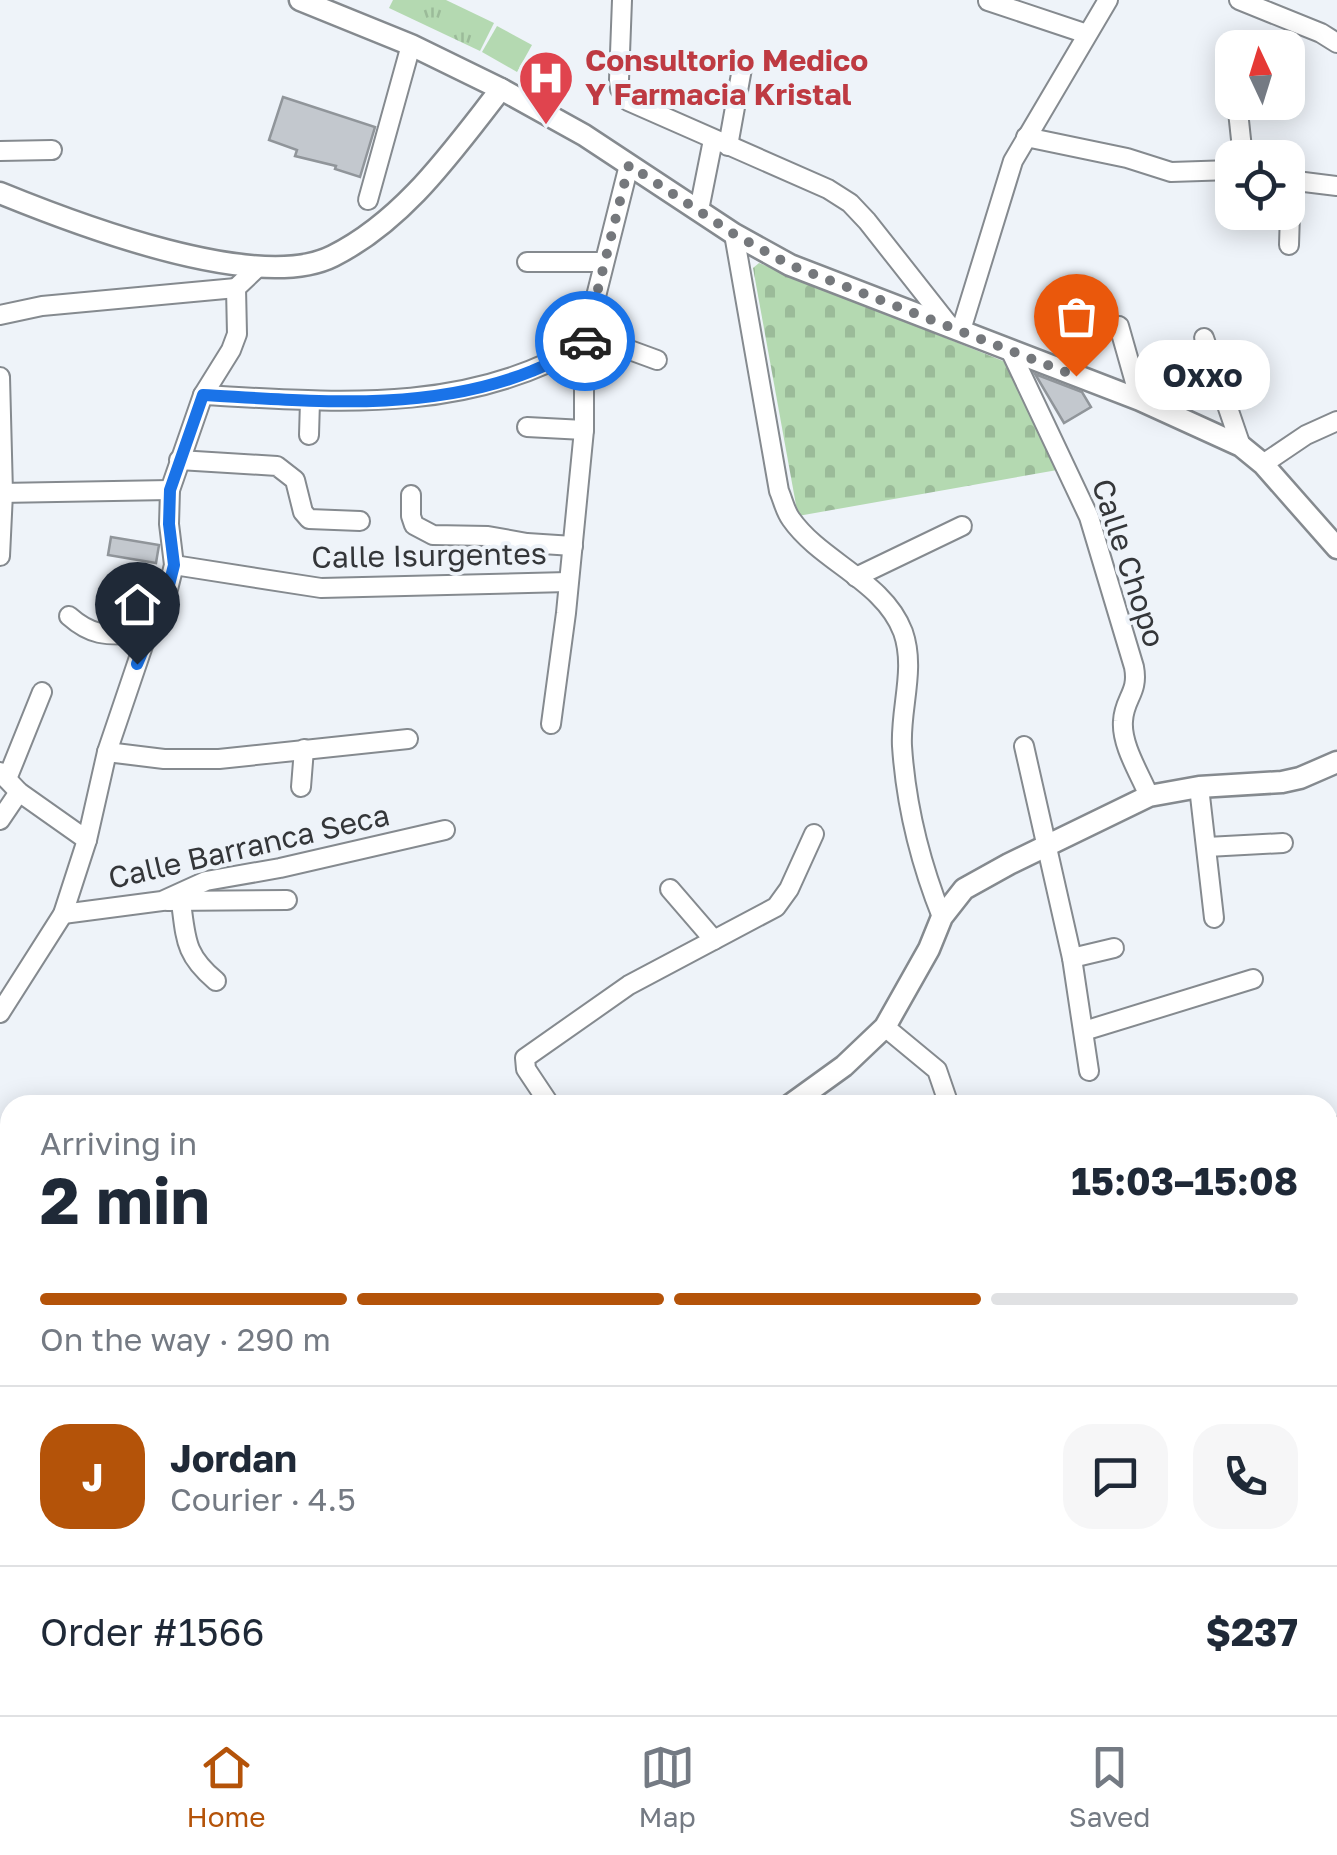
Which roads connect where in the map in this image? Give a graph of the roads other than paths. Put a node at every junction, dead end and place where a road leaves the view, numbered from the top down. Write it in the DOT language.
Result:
graph roads {
  1 [pos="300,0"];
  2 [pos="622,0"];
  3 [pos="1108,0"];
  4 [pos="1240,0"];
  5 [pos="988,1"];
  6 [pos="1087,34"];
  7 [pos="1337,42"];
  8 [pos="412,45"];
  9 [pos="742,63"];
  10 [pos="500,89"];
  11 [pos="1026,137"];
  12 [pos="721,143"];
  13 [pos="52,150"];
  14 [pos="0,151"];
  15 [pos="629,165"];
  16 [pos="1215,171"];
  17 [pos="1305,183"];
  18 [pos="1337,186"];
  19 [pos="0,193"];
  20 [pos="368,200"];
  21 [pos="700,210"];
  22 [pos="1289,230"];
  23 [pos="734,234"];
  24 [pos="1289,245"];
  25 [pos="527,262"];
  26 [pos="603,262"];
  27 [pos="256,268"];
  28 [pos="236,288"];
  29 [pos="0,315"];
  30 [pos="1119,326"];
  31 [pos="955,327"];
  32 [pos="1204,338"];
  33 [pos="585,339"];
  34 [pos="1011,352"];
  35 [pos="657,360"];
  36 [pos="0,376"];
  37 [pos="203,395"];
  38 [pos="310,400"];
  39 [pos="1140,400"];
  40 [pos="1337,421"];
  41 [pos="527,427"];
  42 [pos="584,430"];
  43 [pos="309,435"];
  44 [pos="1241,446"];
  45 [pos="179,460"];
  46 [pos="1263,464"];
  47 [pos="170,490"];
  48 [pos="2,493"];
  49 [pos="411,495"];
  50 [pos="360,521"];
  51 [pos="962,526"];
  52 [pos="572,546"];
  53 [pos="1337,548"];
  54 [pos="0,556"];
  55 [pos="174,565"];
  56 [pos="856,577"];
  57 [pos="568,582"];
  58 [pos="69,616"];
  59 [pos="147,634"];
  60 [pos="42,692"];
  61 [pos="551,724"];
  62 [pos="408,738"];
  63 [pos="1024,746"];
  64 [pos="304,749"];
  65 [pos="108,752"];
  66 [pos="1337,762"];
  67 [pos="9,781"];
  68 [pos="301,787"];
  69 [pos="1200,788"];
  70 [pos="1148,796"];
  71 [pos="0,820"];
  72 [pos="446,830"];
  73 [pos="814,834"];
  74 [pos="87,840"];
  75 [pos="1283,843"];
  76 [pos="1047,846"];
  77 [pos="1207,847"];
  78 [pos="670,889"];
  79 [pos="287,900"];
  80 [pos="172,901"];
  81 [pos="63,914"];
  82 [pos="942,917"];
  83 [pos="1214,918"];
  84 [pos="714,940"];
  85 [pos="1114,948"];
  86 [pos="1072,958"];
  87 [pos="1253,979"];
  88 [pos="216,981"];
  89 [pos="0,1013"];
  90 [pos="885,1027"];
  91 [pos="1084,1030"];
  92 [pos="1089,1071"];
  93 [pos="543,1095"];
  94 [pos="804,1095"];
  95 [pos="946,1095"];
  1 -- 8 [label="street"];
  2 -- 12 [label="street"];
  3 -- 6 [label="street"];
  4 -- 7 [label="street"];
  5 -- 6 [label="street"];
  6 -- 11 [label="street"];
  8 -- 10 [label="street"];
  8 -- 20 [label="street"];
  9 -- 12 [label="street"];
  10 -- 15 [label="street"];
  10 -- 27 [label="street"];
  11 -- 16 [label="street"];
  11 -- 31 [label="street"];
  12 -- 21 [label="street"];
  12 -- 31 [label="street"];
  13 -- 14 [label="street"];
  15 -- 21 [label="street"];
  15 -- 26 [label="street"];
  17 -- 18 [label="street"];
  19 -- 27 [label="street"];
  21 -- 23 [label="street"];
  22 -- 24 [label="street"];
  23 -- 31 [label="street"];
  23 -- 56 [label="street"];
  25 -- 26 [label="street"];
  26 -- 33 [label="street"];
  27 -- 28 [label="street"];
  28 -- 29 [label="street"];
  28 -- 37 [label="street"];
  30 -- 39 [label="street"];
  31 -- 34 [label="street"];
  32 -- 44 [label="street"];
  33 -- 35 [label="street"];
  33 -- 38 [label="street"];
  33 -- 42 [label="street"];
  34 -- 39 [label="street"];
  34 -- 70 [label="street, Calle Chopo"];
  36 -- 48 [label="street"];
  37 -- 38 [label="street"];
  37 -- 45 [label="street"];
  38 -- 43 [label="street"];
  39 -- 44 [label="street"];
  40 -- 46 [label="street"];
  41 -- 42 [label="street"];
  42 -- 52 [label="street"];
  44 -- 46 [label="street"];
  45 -- 47 [label="street"];
  45 -- 50 [label="street"];
  46 -- 53 [label="street"];
  47 -- 48 [label="street"];
  47 -- 55 [label="street"];
  48 -- 54 [label="street"];
  49 -- 52 [label="street"];
  51 -- 56 [label="street"];
  52 -- 57 [label="street"];
  55 -- 57 [label="street, Calle Isurgentes"];
  55 -- 59 [label="street"];
  56 -- 82 [label="street"];
  57 -- 61 [label="street"];
  58 -- 59 [label="street"];
  59 -- 65 [label="street"];
  60 -- 67 [label="street"];
  62 -- 64 [label="street"];
  63 -- 76 [label="street"];
  64 -- 65 [label="street"];
  64 -- 68 [label="street"];
  65 -- 74 [label="street"];
  66 -- 69 [label="street"];
  67 -- 71 [label="street"];
  67 -- 74 [label="street"];
  69 -- 70 [label="street"];
  69 -- 77 [label="street"];
  70 -- 76 [label="street"];
  72 -- 80 [label="street, Calle Barranca Seca"];
  73 -- 84 [label="street"];
  74 -- 81 [label="street"];
  75 -- 77 [label="street"];
  76 -- 82 [label="street"];
  76 -- 86 [label="street"];
  77 -- 83 [label="street"];
  78 -- 84 [label="street"];
  79 -- 80 [label="street"];
  80 -- 81 [label="street, Calle Barranca Seca"];
  80 -- 88 [label="street"];
  81 -- 89 [label="street"];
  82 -- 90 [label="street"];
  84 -- 93 [label="street"];
  85 -- 86 [label="street"];
  86 -- 91 [label="street"];
  87 -- 91 [label="street"];
  90 -- 94 [label="street"];
  90 -- 95 [label="street"];
  91 -- 92 [label="street"];
}
